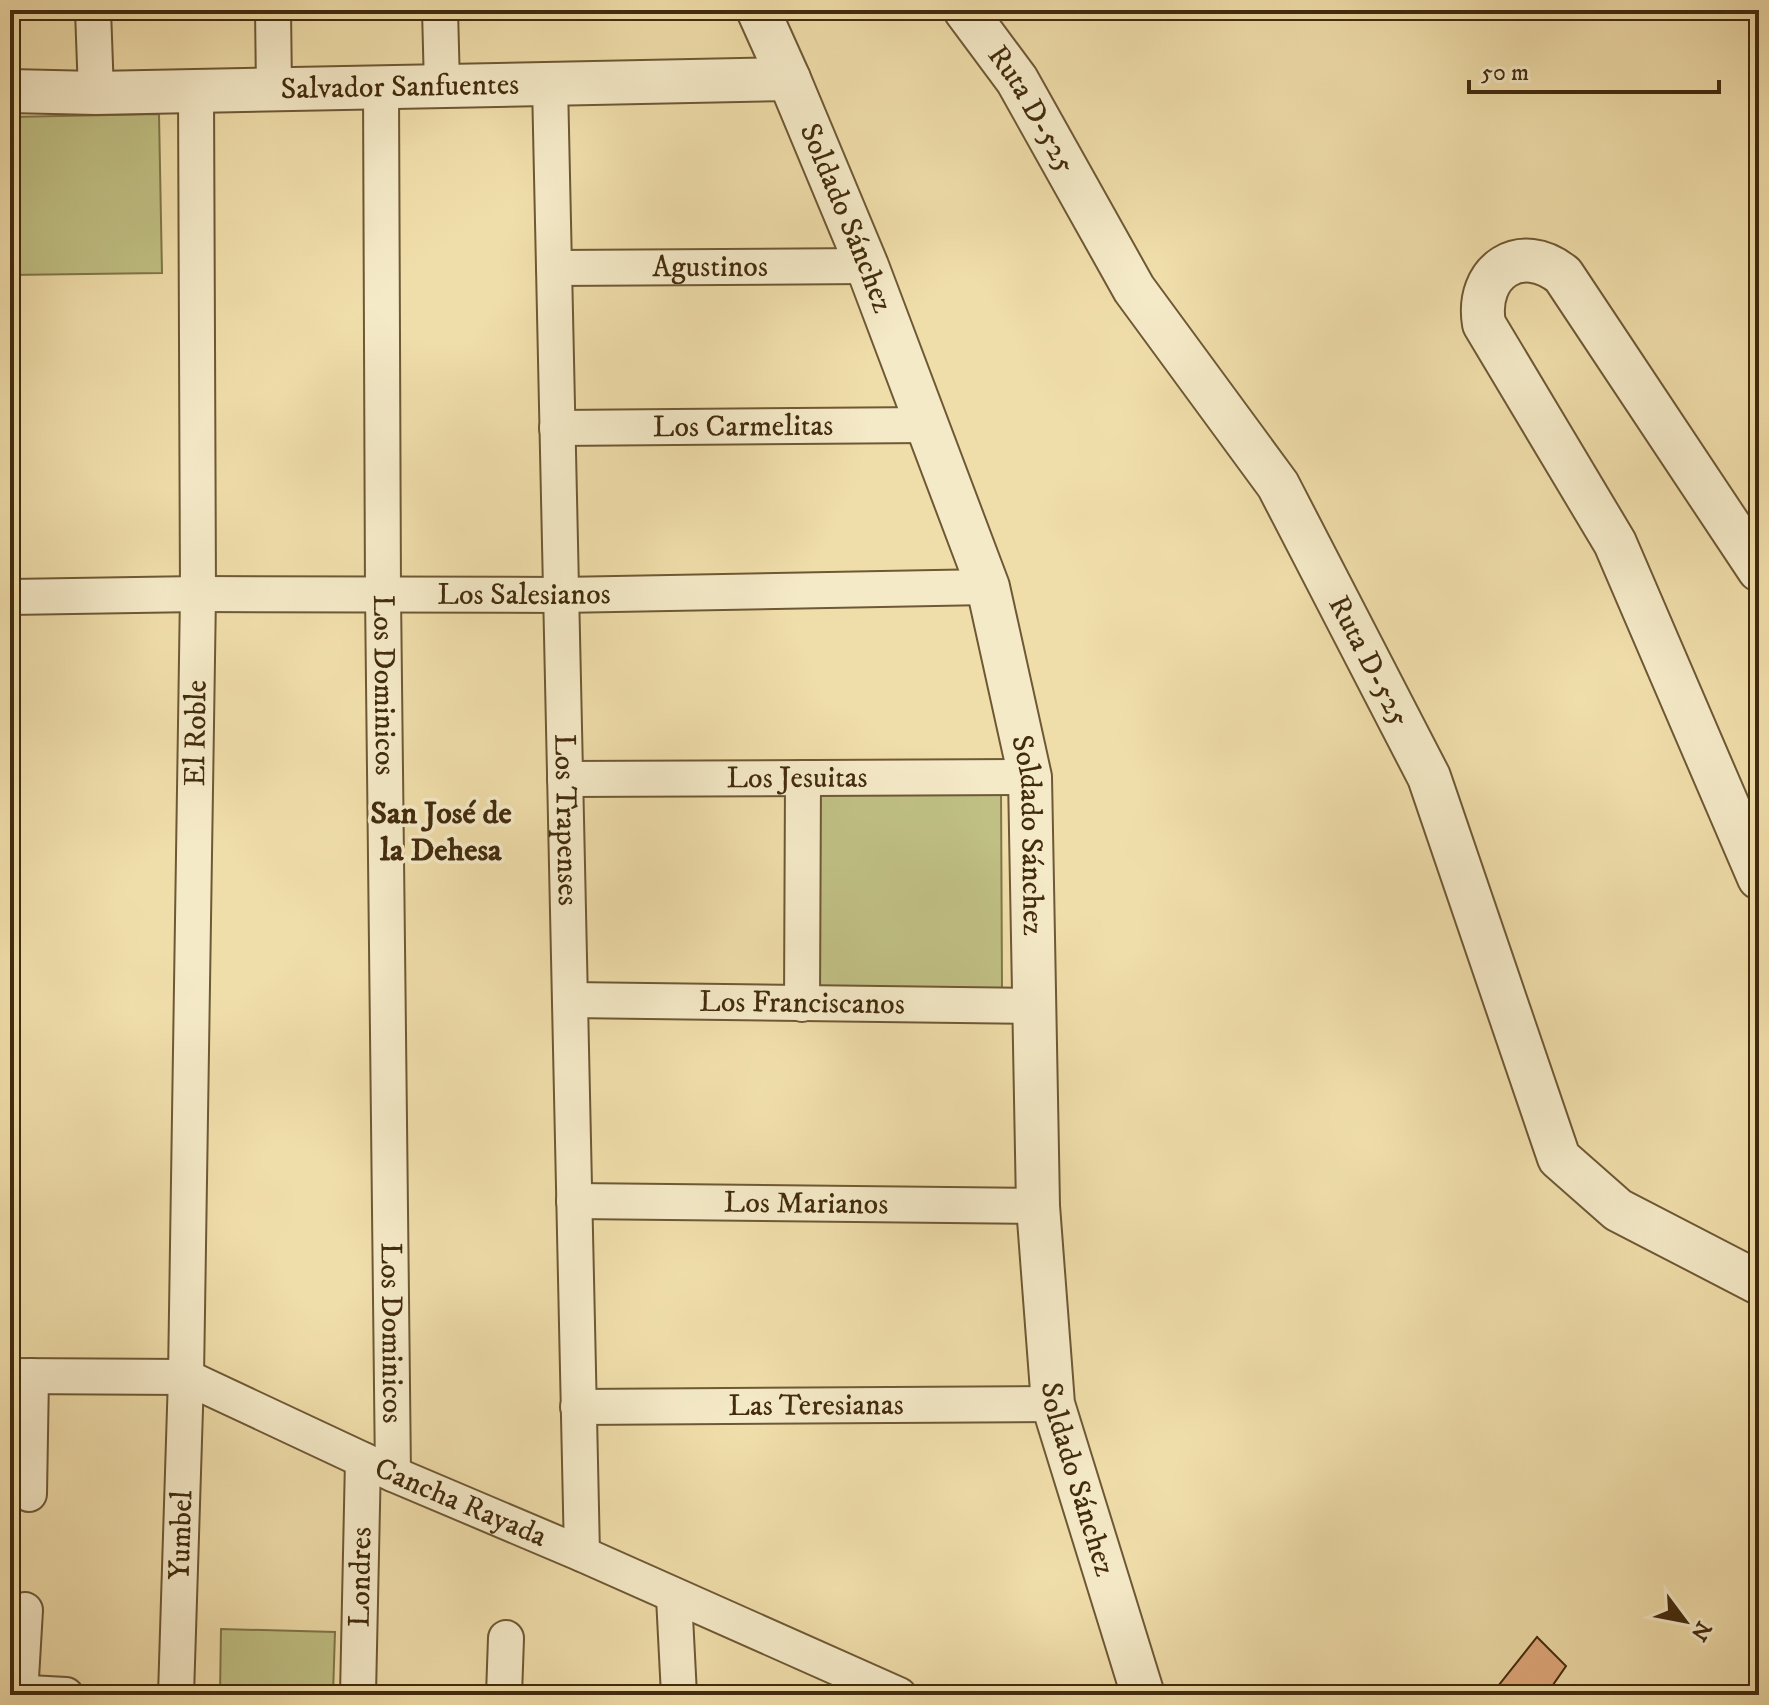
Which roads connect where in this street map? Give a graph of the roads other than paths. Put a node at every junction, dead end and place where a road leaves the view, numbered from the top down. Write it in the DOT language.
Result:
graph roads {
  1 [pos="93,10"];
  2 [pos="273,10"];
  3 [pos="440,10"];
  4 [pos="758,10"];
  5 [pos="965,10"];
  6 [pos="789,79"];
  7 [pos="550,84"];
  8 [pos="442,86"];
  9 [pos="381,87"];
  10 [pos="274,89"];
  11 [pos="10,91"];
  12 [pos="196,91"];
  13 [pos="96,93"];
  14 [pos="867,266"];
  15 [pos="554,268"];
  16 [pos="928,425"];
  17 [pos="557,428"];
  18 [pos="1759,570"];
  19 [pos="988,587"];
  20 [pos="198,594"];
  21 [pos="383,594"];
  22 [pos="561,595"];
  23 [pos="10,597"];
  24 [pos="1030,777"];
  25 [pos="803,778"];
  26 [pos="565,779"];
  27 [pos="1759,878"];
  28 [pos="570,1000"];
  29 [pos="802,1004"];
  30 [pos="1033,1006"];
  31 [pos="574,1201"];
  32 [pos="1038,1206"];
  33 [pos="1759,1283"];
  34 [pos="20,1376"];
  35 [pos="186,1377"];
  36 [pos="1053,1404"];
  37 [pos="578,1407"];
  38 [pos="378,1467"];
  39 [pos="29,1494"];
  40 [pos="582,1554"];
  41 [pos="674,1597"];
  42 [pos="25,1610"];
  43 [pos="506,1638"];
  44 [pos="17,1693"];
  45 [pos="66,1695"];
  46 [pos="176,1695"];
  47 [pos="358,1695"];
  48 [pos="504,1695"];
  49 [pos="679,1695"];
  50 [pos="899,1695"];
  51 [pos="1143,1695"];
  1 -- 13 [label="street"];
  2 -- 10 [label="street"];
  3 -- 8 [label="street"];
  4 -- 6 [label="street, Soldado Sánchez"];
  5 -- 33 [label="street, Ruta D-525"];
  6 -- 7 [label="street, Salvador Sanfuentes"];
  6 -- 14 [label="street, Soldado Sánchez"];
  7 -- 8 [label="street, Salvador Sanfuentes"];
  7 -- 15 [label="street, Los Trapenses"];
  8 -- 9 [label="street, Salvador Sanfuentes"];
  9 -- 10 [label="street, Salvador Sanfuentes"];
  9 -- 21 [label="street, Los Dominicos"];
  10 -- 12 [label="street, Salvador Sanfuentes"];
  11 -- 13 [label="street, Salvador Sanfuentes"];
  12 -- 13 [label="street, Salvador Sanfuentes"];
  12 -- 20 [label="street, El Roble"];
  14 -- 15 [label="street, Agustinos"];
  14 -- 16 [label="street, Soldado Sánchez"];
  15 -- 17 [label="street, Los Trapenses"];
  16 -- 17 [label="street, Los Carmelitas"];
  16 -- 19 [label="street, Soldado Sánchez"];
  17 -- 22 [label="street, Los Trapenses"];
  18 -- 27 [label="street"];
  19 -- 22 [label="street, Los Salesianos"];
  19 -- 24 [label="street, Soldado Sánchez"];
  20 -- 21 [label="street, Los Salesianos"];
  20 -- 23 [label="street, Los Salesianos"];
  20 -- 35 [label="street, El Roble"];
  21 -- 22 [label="street, Los Salesianos"];
  21 -- 38 [label="street, Los Dominicos"];
  22 -- 26 [label="street, Los Trapenses"];
  24 -- 25 [label="street, Los Jesuitas"];
  24 -- 30 [label="street, Soldado Sánchez"];
  25 -- 26 [label="street, Los Jesuitas"];
  25 -- 29 [label="street"];
  26 -- 28 [label="street, Los Trapenses"];
  28 -- 29 [label="street, Los Franciscanos"];
  28 -- 31 [label="street, Los Trapenses"];
  29 -- 30 [label="street, Los Franciscanos"];
  30 -- 32 [label="street, Soldado Sánchez"];
  31 -- 32 [label="street, Los Marianos"];
  31 -- 37 [label="street, Los Trapenses"];
  32 -- 36 [label="street, Soldado Sánchez"];
  34 -- 35 [label="street, Cancha Rayada"];
  34 -- 39 [label="street"];
  35 -- 38 [label="street, Cancha Rayada"];
  35 -- 46 [label="street, Yumbel"];
  36 -- 37 [label="street, Las Teresianas"];
  36 -- 51 [label="street, Soldado Sánchez"];
  37 -- 40 [label="street, Los Trapenses"];
  38 -- 40 [label="street, Cancha Rayada"];
  38 -- 47 [label="street, Londres"];
  40 -- 41 [label="street, Cancha Rayada"];
  41 -- 49 [label="street"];
  41 -- 50 [label="street, Cancha Rayada"];
  42 -- 44 [label="street"];
  43 -- 48 [label="street"];
  44 -- 45 [label="street"];
}
